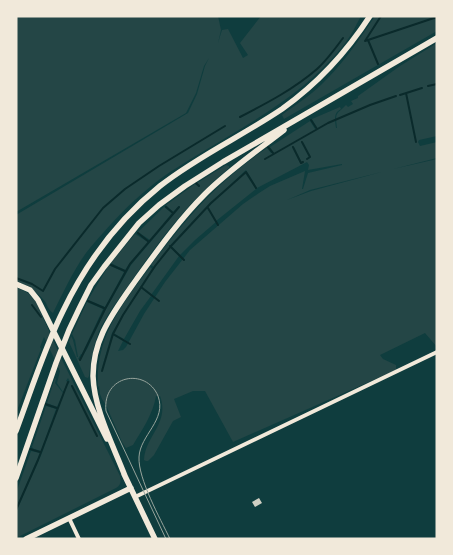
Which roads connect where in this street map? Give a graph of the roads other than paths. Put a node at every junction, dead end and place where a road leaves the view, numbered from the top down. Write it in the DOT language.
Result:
graph roads {
  1 [pos="370,16"];
  2 [pos="437,38"];
  3 [pos="302,116"];
  4 [pos="16,284"];
  5 [pos="437,352"];
  6 [pos="16,431"];
  7 [pos="125,476"];
  8 [pos="16,478"];
  9 [pos="131,488"];
  10 [pos="135,497"];
  11 [pos="69,518"];
  12 [pos="26,539"];
  13 [pos="79,539"];
  14 [pos="154,539"];
  1 -- 6 [label="main road"];
  2 -- 3 [label="main road"];
  3 -- 7 [label="main road"];
  3 -- 8 [label="main road"];
  4 -- 7 [label="main road"];
  5 -- 10 [label="street"];
  7 -- 9 [label="main road"];
  9 -- 10 [label="main road"];
  9 -- 11 [label="main road"];
  10 -- 14 [label="main road"];
  11 -- 12 [label="main road"];
  11 -- 13 [label="street"];
}
